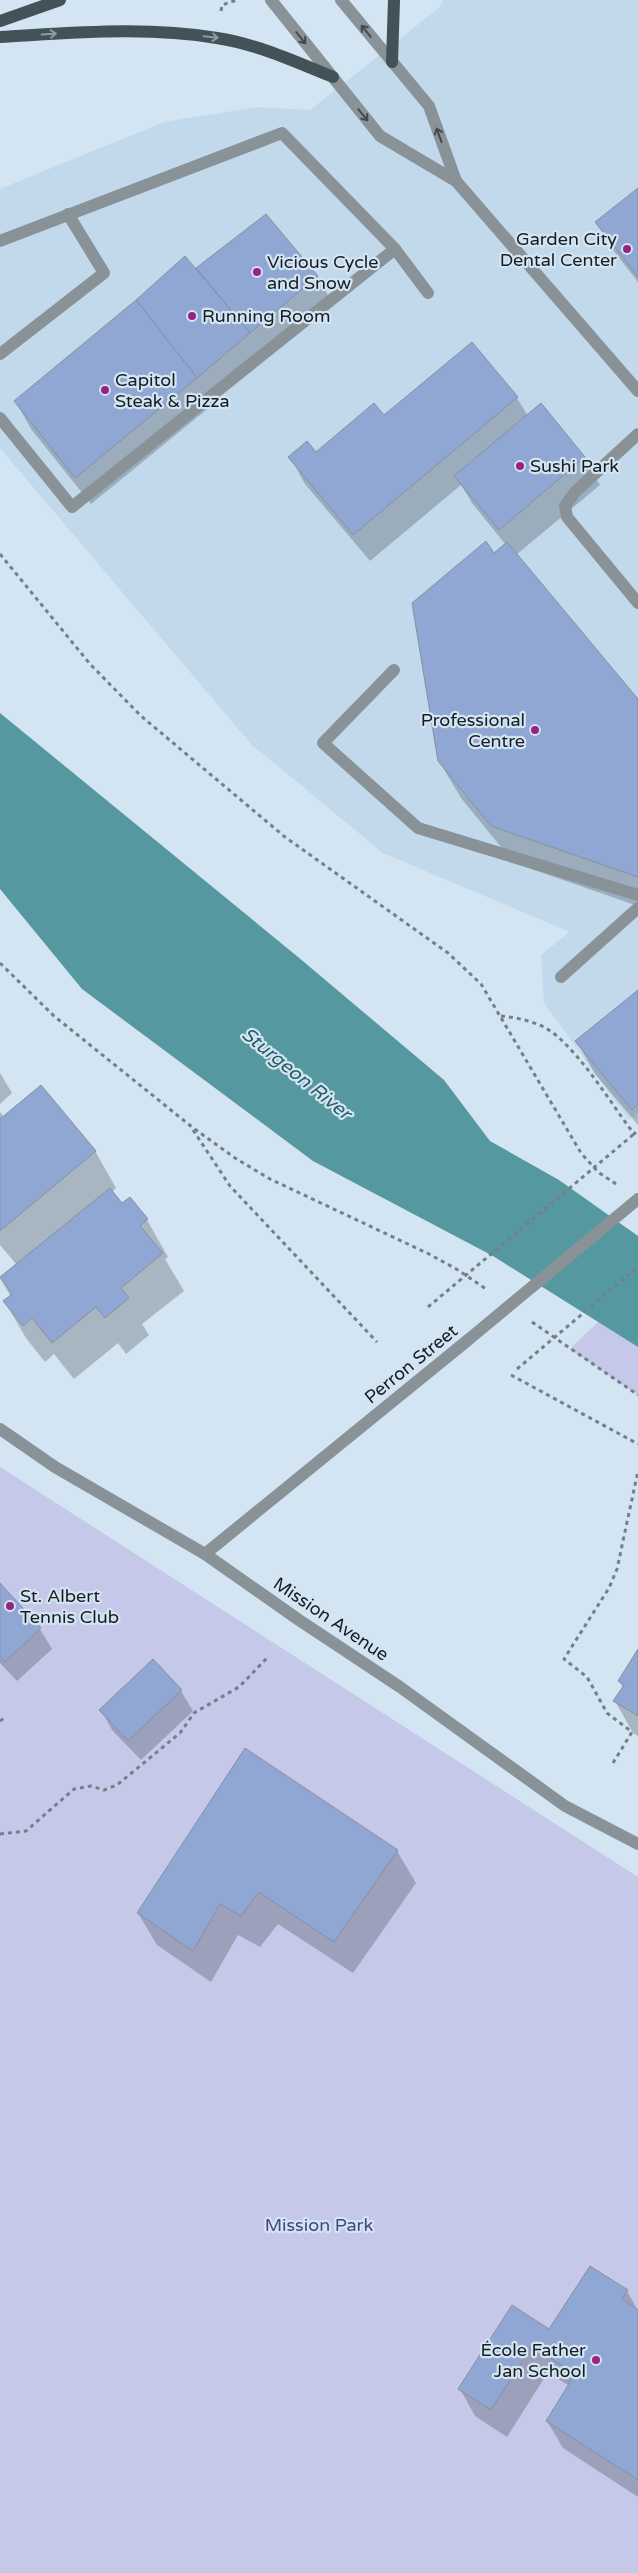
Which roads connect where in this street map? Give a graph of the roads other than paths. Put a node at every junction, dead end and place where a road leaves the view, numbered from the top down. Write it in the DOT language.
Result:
graph roads {
  1 [pos="60,0"];
  2 [pos="271,0"];
  3 [pos="341,0"];
  4 [pos="394,0"];
  5 [pos="0,21"];
  6 [pos="0,37"];
  7 [pos="392,62"];
  8 [pos="333,77"];
  9 [pos="456,181"];
  10 [pos="68,214"];
  11 [pos="0,241"];
  12 [pos="395,249"];
  13 [pos="428,293"];
  14 [pos="0,354"];
  15 [pos="638,390"];
  16 [pos="0,418"];
  17 [pos="638,434"];
  18 [pos="638,602"];
  19 [pos="394,670"];
  20 [pos="638,895"];
  21 [pos="638,908"];
  22 [pos="561,977"];
  23 [pos="638,1199"];
  24 [pos="0,1429"];
  25 [pos="205,1554"];
  26 [pos="638,1844"];
  1 -- 5 [label="main road"];
  2 -- 8 [label="street, one-way"];
  7 -- 3 [label="street, one-way"];
  4 -- 7 [label="main road"];
  6 -- 8 [label="main road, one-way"];
  9 -- 7 [label="street, one-way"];
  8 -- 9 [label="street, one-way"];
  9 -- 15 [label="street"];
  10 -- 11 [label="street"];
  10 -- 12 [label="street"];
  10 -- 14 [label="street"];
  12 -- 13 [label="street"];
  12 -- 16 [label="street"];
  17 -- 18 [label="street"];
  19 -- 20 [label="street"];
  21 -- 22 [label="street"];
  23 -- 25 [label="street, Perron Street, bridge"];
  24 -- 25 [label="street, Mission Avenue"];
  25 -- 26 [label="street, Mission Avenue"];
}
